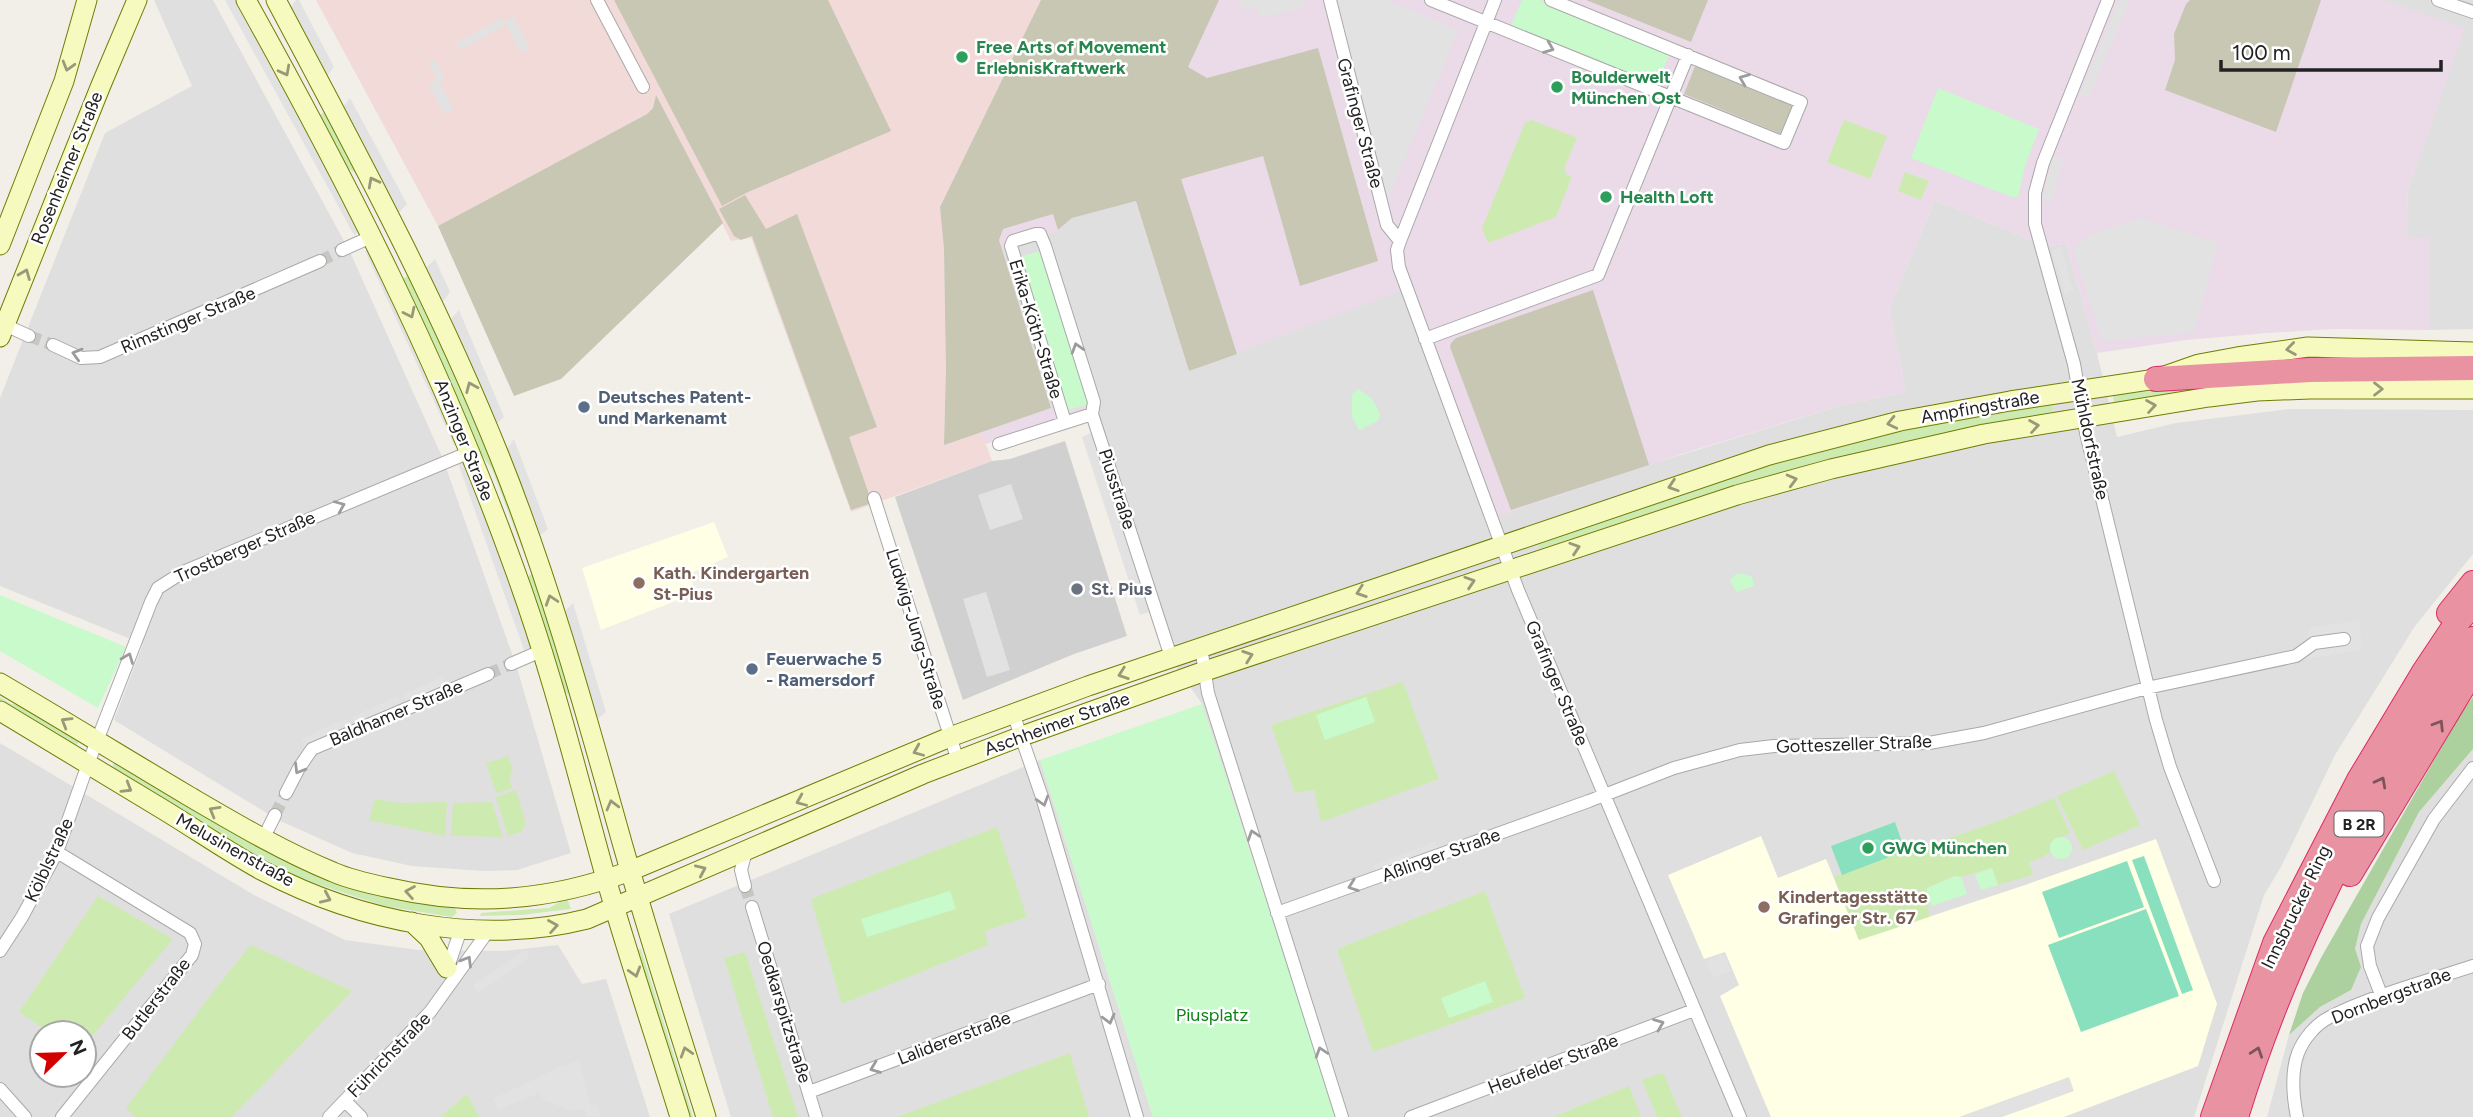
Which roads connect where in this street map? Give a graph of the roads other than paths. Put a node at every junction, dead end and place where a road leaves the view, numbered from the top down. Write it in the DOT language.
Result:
graph roads {
  1 [pos="86,0"];
  2 [pos="137,0"];
  3 [pos="246,0"];
  4 [pos="276,0"];
  5 [pos="597,0"];
  6 [pos="1330,0"];
  7 [pos="1432,0"];
  8 [pos="1495,0"];
  9 [pos="1551,0"];
  10 [pos="2108,0"];
  11 [pos="2438,0"];
  12 [pos="2473,12"];
  13 [pos="1486,22"];
  14 [pos="1688,55"];
  15 [pos="643,87"];
  16 [pos="1672,97"];
  17 [pos="373,236"];
  18 [pos="1400,241"];
  19 [pos="0,245"];
  20 [pos="342,250"];
  21 [pos="320,261"];
  22 [pos="2,331"];
  23 [pos="29,335"];
  24 [pos="1425,339"];
  25 [pos="53,345"];
  26 [pos="2473,352"];
  27 [pos="2473,369"];
  28 [pos="2156,379"];
  29 [pos="2473,389"];
  30 [pos="2080,391"];
  31 [pos="1092,414"];
  32 [pos="2084,418"];
  33 [pos="1065,422"];
  34 [pos="999,444"];
  35 [pos="470,452"];
  36 [pos="874,498"];
  37 [pos="1501,544"];
  38 [pos="1510,568"];
  39 [pos="2473,583"];
  40 [pos="2473,604"];
  41 [pos="2344,639"];
  42 [pos="2473,639"];
  43 [pos="1201,647"];
  44 [pos="541,651"];
  45 [pos="1171,657"];
  46 [pos="510,664"];
  47 [pos="2473,670"];
  48 [pos="1205,671"];
  49 [pos="488,674"];
  50 [pos="0,683"];
  51 [pos="2147,688"];
  52 [pos="0,711"];
  53 [pos="1013,713"];
  54 [pos="101,731"];
  55 [pos="1022,736"];
  56 [pos="950,737"];
  57 [pos="958,761"];
  58 [pos="88,764"];
  59 [pos="2473,768"];
  60 [pos="286,793"];
  61 [pos="1605,795"];
  62 [pos="275,815"];
  63 [pos="263,839"];
  64 [pos="746,851"];
  65 [pos="57,852"];
  66 [pos="630,871"];
  67 [pos="606,880"];
  68 [pos="2214,881"];
  69 [pos="745,886"];
  70 [pos="638,898"];
  71 [pos="478,900"];
  72 [pos="615,907"];
  73 [pos="752,907"];
  74 [pos="1278,914"];
  75 [pos="412,922"];
  76 [pos="461,929"];
  77 [pos="489,930"];
  78 [pos="2275,943"];
  79 [pos="0,951"];
  80 [pos="2473,966"];
  81 [pos="447,968"];
  82 [pos="2287,975"];
  83 [pos="1099,984"];
  84 [pos="445,991"];
  85 [pos="2382,997"];
  86 [pos="1694,1010"];
  87 [pos="0,1089"];
  88 [pos="808,1092"];
  89 [pos="345,1101"];
  90 [pos="25,1117"];
  91 [pos="62,1117"];
  92 [pos="329,1117"];
  93 [pos="361,1117"];
  94 [pos="680,1117"];
  95 [pos="706,1117"];
  96 [pos="816,1117"];
  97 [pos="1138,1117"];
  98 [pos="1342,1117"];
  99 [pos="1411,1117"];
  100 [pos="1740,1117"];
  101 [pos="2213,1117"];
  102 [pos="2236,1117"];
  103 [pos="2297,1117"];
  1 -- 19 [label="main road, Rosenheimer Straße, one-way"];
  22 -- 2 [label="main road, Rosenheimer Straße, one-way"];
  3 -- 17 [label="main road, Anzinger Straße, one-way"];
  66 -- 4 [label="main road, Anzinger Straße, one-way"];
  5 -- 15 [label="street"];
  6 -- 18 [label="street, Grafinger Straße"];
  7 -- 13 [label="street"];
  8 -- 13 [label="street, Grafinger Straße"];
  9 -- 14 [label="street"];
  10 -- 30 [label="street, Mühldorfstraße"];
  11 -- 12 [label="street"];
  13 -- 16 [label="street, one-way"];
  13 -- 18 [label="street, Grafinger Straße"];
  14 -- 16 [label="street"];
  16 -- 14 [label="street, one-way"];
  16 -- 24 [label="street"];
  17 -- 20 [label="street"];
  17 -- 35 [label="main road, Anzinger Straße, one-way"];
  18 -- 24 [label="street, Grafinger Straße"];
  21 -- 25 [label="street, Rimstinger Straße, one-way"];
  22 -- 23 [label="street"];
  24 -- 37 [label="street, Grafinger Straße"];
  26 -- 28 [label="main road, Ampfingstraße, one-way"];
  27 -- 28 [label="highway"];
  28 -- 30 [label="main road, Ampfingstraße"];
  32 -- 29 [label="main road, Ampfingstraße, one-way"];
  30 -- 32 [label="street, Mühldorfstraße"];
  30 -- 37 [label="main road, Ampfingstraße, one-way"];
  31 -- 33 [label="street"];
  31 -- 33 [label="street, Erika-Köth-Straße, one-way"];
  31 -- 45 [label="street, Piusstraße"];
  38 -- 32 [label="main road, Ampfingstraße, one-way"];
  32 -- 51 [label="street, Mühldorfstraße"];
  33 -- 34 [label="street"];
  35 -- 44 [label="main road, Anzinger Straße"];
  54 -- 35 [label="street, Trostberger Straße, one-way"];
  36 -- 56 [label="street, Ludwig-Jung-Straße"];
  37 -- 38 [label="street, Grafinger Straße"];
  37 -- 43 [label="main road, Aschheimer Straße, one-way"];
  48 -- 38 [label="main road, Aschheimer Straße, one-way"];
  38 -- 61 [label="street, Grafinger Straße"];
  39 -- 78 [label="highway"];
  40 -- 78 [label="highway, Innsbrucker Ring / B 2R"];
  41 -- 51 [label="street, Gotteszeller Straße"];
  82 -- 42 [label="highway, Innsbrucker Ring / B 2R, one-way"];
  43 -- 45 [label="main road, Aschheimer Straße"];
  43 -- 48 [label="street"];
  44 -- 46 [label="street"];
  44 -- 67 [label="main road, Anzinger Straße"];
  45 -- 53 [label="main road, Aschheimer Straße, one-way"];
  82 -- 47 [label="highway, one-way"];
  48 -- 55 [label="main road, Aschheimer Straße"];
  74 -- 48 [label="street, one-way"];
  49 -- 60 [label="street, Baldhamer Straße, one-way"];
  54 -- 50 [label="main road, Melusinenstraße, one-way"];
  51 -- 61 [label="street, Gotteszeller Straße"];
  51 -- 68 [label="street, Mühldorfstraße"];
  52 -- 58 [label="main road, Melusinenstraße"];
  53 -- 55 [label="street"];
  53 -- 56 [label="main road, Aschheimer Straße"];
  54 -- 58 [label="street, Trostberger Straße"];
  63 -- 54 [label="main road, Melusinenstraße, one-way"];
  55 -- 57 [label="main road, Aschheimer Straße"];
  55 -- 83 [label="street, one-way"];
  56 -- 57 [label="street, Ludwig-Jung-Straße"];
  56 -- 66 [label="main road, Aschheimer Straße, one-way"];
  57 -- 64 [label="main road, Aschheimer Straße"];
  58 -- 65 [label="street, Kölblstraße"];
  58 -- 75 [label="main road, Melusinenstraße, one-way"];
  59 -- 85 [label="street"];
  61 -- 74 [label="street, Aßlinger Straße, one-way"];
  61 -- 86 [label="street, Grafinger Straße"];
  62 -- 63 [label="street"];
  71 -- 63 [label="main road, Melusinenstraße, one-way"];
  64 -- 69 [label="street"];
  70 -- 64 [label="main road, Aschheimer Straße, one-way"];
  65 -- 79 [label="street, Kölblstraße"];
  65 -- 91 [label="street, Butlerstraße"];
  66 -- 67 [label="main road, Aschheimer Straße"];
  66 -- 70 [label="main road, Anzinger Straße"];
  67 -- 71 [label="main road, Melusinenstraße"];
  67 -- 72 [label="main road, Anzinger Straße"];
  70 -- 72 [label="main road, Aschheimer Straße"];
  95 -- 70 [label="main road, Anzinger Straße, one-way"];
  71 -- 76 [label="main road"];
  77 -- 72 [label="main road, Melusinenstraße, one-way"];
  72 -- 94 [label="main road, Anzinger Straße, one-way"];
  73 -- 88 [label="street, Oedkarspitzstraße"];
  98 -- 74 [label="street, one-way"];
  75 -- 76 [label="main road, Melusinenstraße"];
  75 -- 81 [label="main road"];
  76 -- 77 [label="main road, Melusinenstraße"];
  76 -- 81 [label="street"];
  84 -- 77 [label="street, Führichstraße, one-way"];
  78 -- 101 [label="highway, Innsbrucker Ring / B 2R"];
  80 -- 85 [label="street, Dornbergstraße"];
  81 -- 84 [label="street"];
  102 -- 82 [label="highway, Innsbrucker Ring / B 2R, one-way"];
  83 -- 88 [label="street, Lalidererstraße, one-way"];
  83 -- 97 [label="street, one-way"];
  84 -- 89 [label="street, Führichstraße"];
  85 -- 103 [label="street, Dornbergstraße"];
  99 -- 86 [label="street, Heufelder Straße, one-way"];
  86 -- 100 [label="street, Grafinger Straße"];
  87 -- 90 [label="street"];
  88 -- 96 [label="street, Oedkarspitzstraße"];
  89 -- 92 [label="street, Führichstraße"];
  89 -- 93 [label="street"];
}
